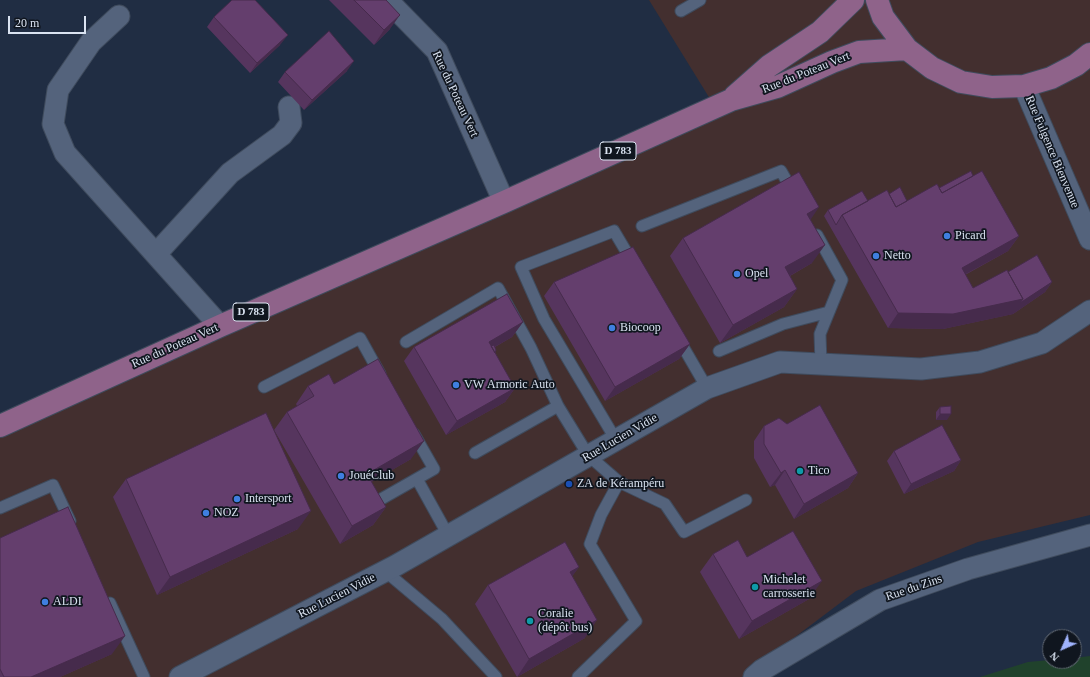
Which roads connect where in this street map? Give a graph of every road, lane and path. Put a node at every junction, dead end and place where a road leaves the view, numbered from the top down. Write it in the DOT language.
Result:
graph roads {
  1 [pos="387,0"];
  2 [pos="700,0"];
  3 [pos="853,0"];
  4 [pos="877,0"];
  5 [pos="681,11"];
  6 [pos="119,16"];
  7 [pos="907,49"];
  8 [pos="1090,54"];
  9 [pos="1024,86"];
  10 [pos="731,100"];
  11 [pos="289,107"];
  12 [pos="796,198"];
  13 [pos="504,202"];
  14 [pos="642,226"];
  15 [pos="812,226"];
  16 [pos="1090,239"];
  17 [pos="156,254"];
  18 [pos="639,272"];
  19 [pos="1090,311"];
  20 [pos="829,312"];
  21 [pos="220,326"];
  22 [pos="671,326"];
  23 [pos="406,342"];
  24 [pos="719,351"];
  25 [pos="821,364"];
  26 [pos="387,386"];
  27 [pos="264,387"];
  28 [pos="707,388"];
  29 [pos="558,406"];
  30 [pos="0,426"];
  31 [pos="411,428"];
  32 [pos="616,440"];
  33 [pos="476,453"];
  34 [pos="588,455"];
  35 [pos="416,479"];
  36 [pos="620,482"];
  37 [pos="746,500"];
  38 [pos="376,502"];
  39 [pos="0,508"];
  40 [pos="76,534"];
  41 [pos="448,535"];
  42 [pos="1090,535"];
  43 [pos="385,571"];
  44 [pos="104,590"];
  45 [pos="144,677"];
  46 [pos="180,677"];
  47 [pos="496,677"];
  48 [pos="578,677"];
  49 [pos="754,677"];
  1 -- 13 [label="street, Rue du Poteau Vert"];
  2 -- 5 [label="lane"];
  3 -- 10 [label="main road, Rue du Poteau Vert / D 783"];
  4 -- 7 [label="main road"];
  6 -- 17 [label="street"];
  7 -- 9 [label="main road"];
  7 -- 10 [label="main road, Rue du Poteau Vert / D 783"];
  8 -- 9 [label="main road"];
  9 -- 16 [label="street, Rue Fulgence Bienvenue"];
  10 -- 13 [label="main road, Rue du Poteau Vert / D 783"];
  11 -- 17 [label="street"];
  12 -- 14 [label="lane"];
  13 -- 21 [label="main road, Rue du Poteau Vert / D 783"];
  15 -- 20 [label="lane"];
  17 -- 21 [label="street"];
  18 -- 32 [label="lane"];
  19 -- 25 [label="street, Rue Lucien Vidie"];
  20 -- 24 [label="lane"];
  20 -- 25 [label="lane"];
  21 -- 30 [label="main road, Rue du Poteau Vert / D 783"];
  22 -- 28 [label="lane"];
  23 -- 29 [label="lane"];
  25 -- 28 [label="street, Rue Lucien Vidie"];
  26 -- 27 [label="lane"];
  28 -- 32 [label="street, Rue Lucien Vidie"];
  29 -- 33 [label="lane"];
  29 -- 34 [label="lane"];
  31 -- 35 [label="lane"];
  32 -- 34 [label="street, Rue Lucien Vidie"];
  34 -- 36 [label="lane"];
  34 -- 41 [label="street, Rue Lucien Vidie"];
  35 -- 38 [label="lane"];
  35 -- 41 [label="lane"];
  36 -- 37 [label="lane"];
  36 -- 48 [label="lane"];
  39 -- 40 [label="lane"];
  41 -- 43 [label="street, Rue Lucien Vidie"];
  42 -- 49 [label="street, Rue du Zins"];
  43 -- 46 [label="street, Rue Lucien Vidie"];
  43 -- 47 [label="lane"];
  44 -- 45 [label="lane"];
}
